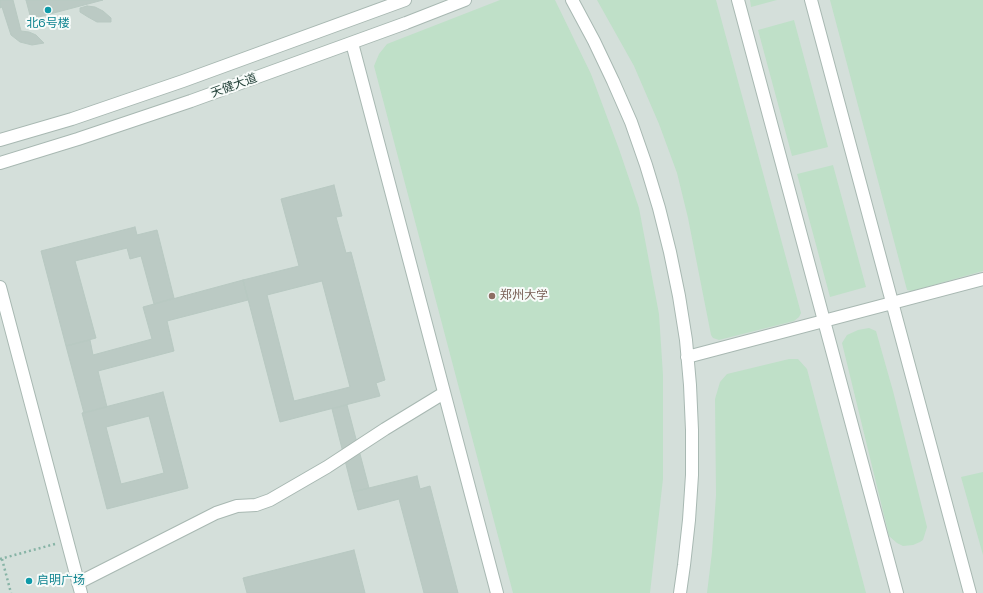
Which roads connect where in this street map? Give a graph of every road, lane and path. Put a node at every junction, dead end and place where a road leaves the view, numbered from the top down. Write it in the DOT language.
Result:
graph roads {
  1 [pos="405,0"];
  2 [pos="465,0"];
  3 [pos="572,0"];
  4 [pos="738,0"];
  5 [pos="811,0"];
  6 [pos="352,43"];
  7 [pos="0,140"];
  8 [pos="0,163"];
  9 [pos="983,279"];
  10 [pos="0,287"];
  11 [pos="892,303"];
  12 [pos="824,320"];
  13 [pos="687,357"];
  14 [pos="444,393"];
  15 [pos="67,541"];
  16 [pos="1,559"];
  17 [pos="80,588"];
  18 [pos="11,593"];
  19 [pos="497,593"];
  20 [pos="680,593"];
  21 [pos="897,593"];
  22 [pos="970,593"];
  1 -- 7 [label="lane, 天健大道"];
  2 -- 6 [label="lane, 天健大道"];
  3 -- 13 [label="lane"];
  4 -- 12 [label="lane"];
  5 -- 11 [label="lane"];
  6 -- 8 [label="lane, 天健大道"];
  6 -- 14 [label="lane"];
  9 -- 11 [label="lane"];
  10 -- 15 [label="lane"];
  11 -- 12 [label="lane"];
  11 -- 22 [label="lane"];
  12 -- 13 [label="lane"];
  12 -- 21 [label="lane"];
  13 -- 20 [label="lane"];
  14 -- 17 [label="lane"];
  14 -- 19 [label="lane"];
  15 -- 16 [label="path"];
  15 -- 17 [label="lane"];
  16 -- 18 [label="path"];
}
